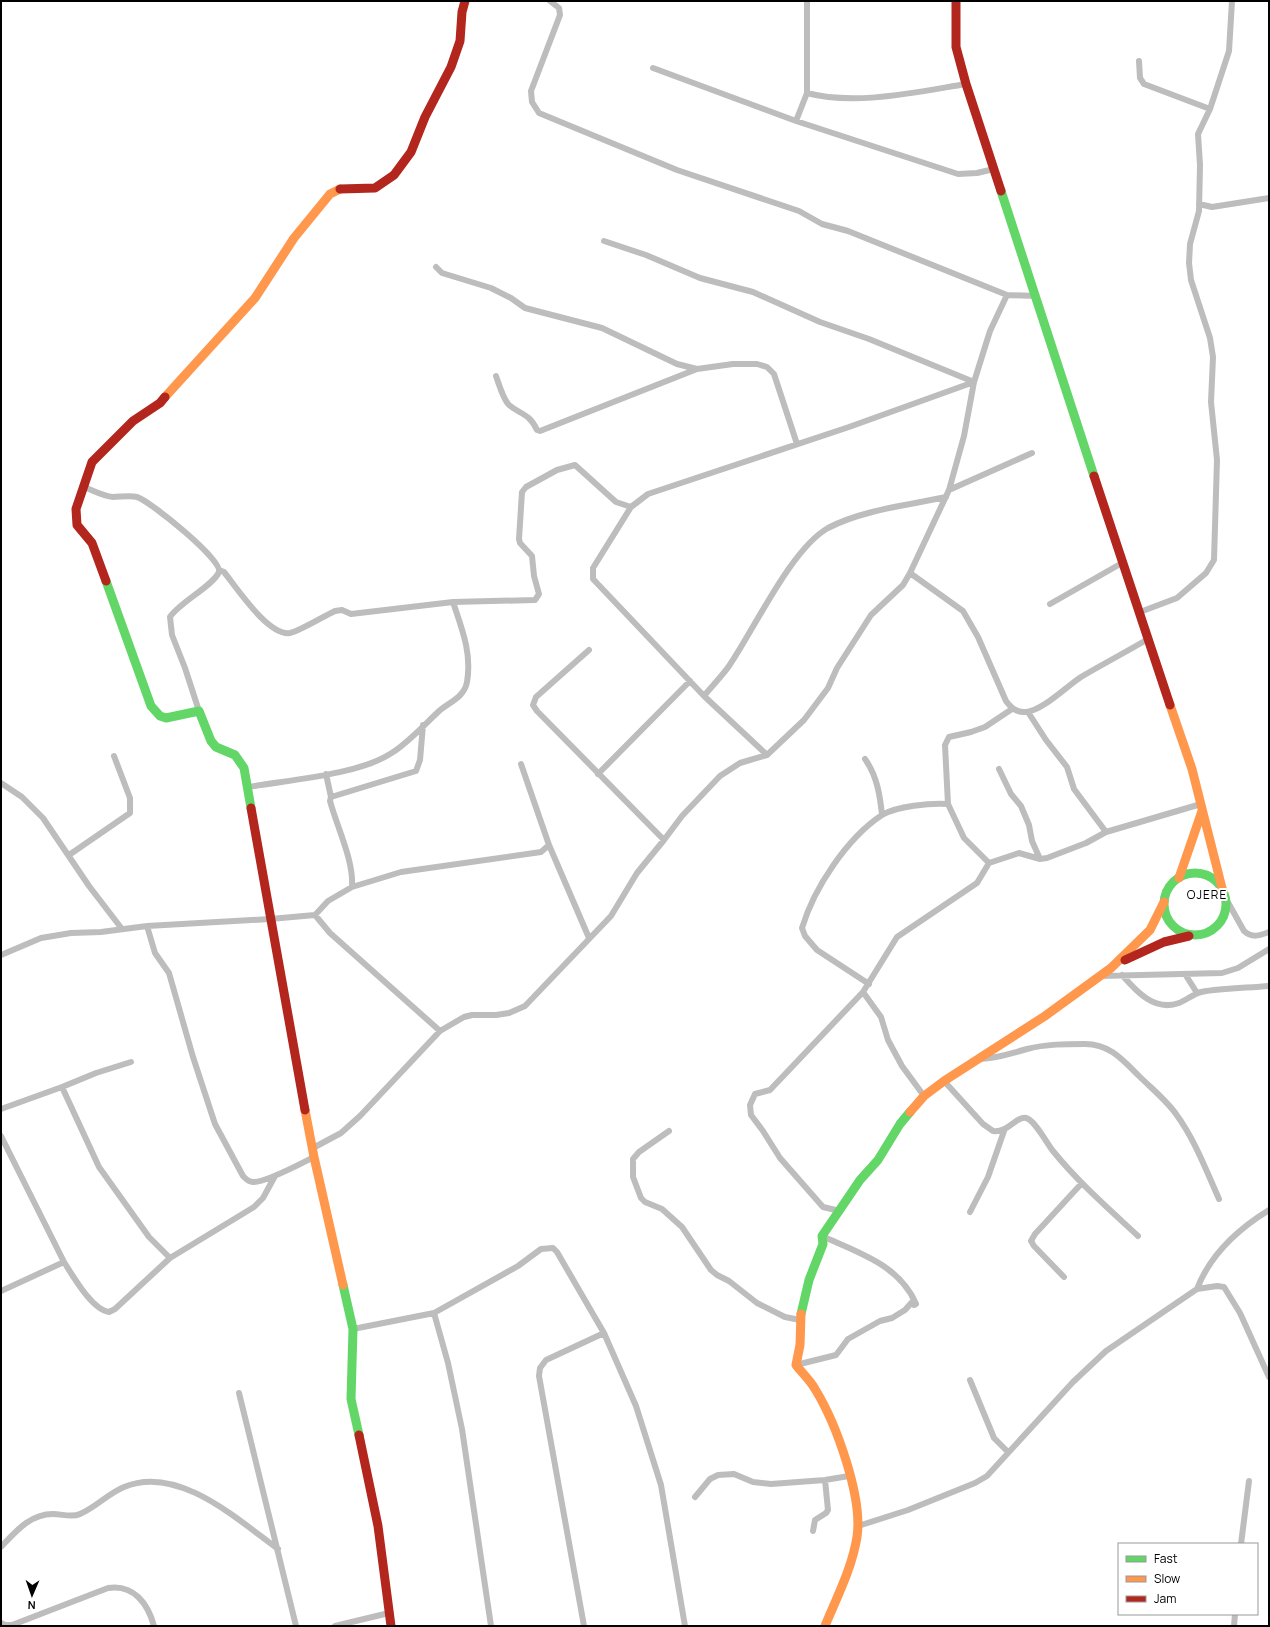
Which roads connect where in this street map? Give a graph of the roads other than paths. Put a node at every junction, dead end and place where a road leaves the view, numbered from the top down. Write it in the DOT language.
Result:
graph roads {
  1 [pos="465,1"];
  2 [pos="550,1"];
  3 [pos="807,1"];
  4 [pos="956,1"];
  5 [pos="1232,1"];
  6 [pos="1139,61"];
  7 [pos="653,68"];
  8 [pos="966,84"];
  9 [pos="807,93"];
  10 [pos="1210,108"];
  11 [pos="796,121"];
  12 [pos="994,169"];
  13 [pos="1269,198"];
  14 [pos="1199,204"];
  15 [pos="604,241"];
  16 [pos="436,267"];
  17 [pos="1007,295"];
  18 [pos="1036,296"];
  19 [pos="697,369"];
  20 [pos="496,376"];
  21 [pos="974,382"];
  22 [pos="797,444"];
  23 [pos="1032,453"];
  24 [pos="84,487"];
  25 [pos="949,490"];
  26 [pos="946,497"];
  27 [pos="631,507"];
  28 [pos="1122,563"];
  29 [pos="219,570"];
  30 [pos="910,573"];
  31 [pos="453,602"];
  32 [pos="1050,604"];
  33 [pos="1140,612"];
  34 [pos="1148,639"];
  35 [pos="589,650"];
  36 [pos="690,681"];
  37 [pos="704,696"];
  38 [pos="1012,709"];
  39 [pos="199,711"];
  40 [pos="1028,712"];
  41 [pos="423,726"];
  42 [pos="767,755"];
  43 [pos="114,756"];
  44 [pos="865,759"];
  45 [pos="521,764"];
  46 [pos="999,769"];
  47 [pos="326,774"];
  48 [pos="598,774"];
  49 [pos="1,783"];
  50 [pos="249,787"];
  51 [pos="331,797"];
  52 [pos="948,804"];
  53 [pos="1202,808"];
  54 [pos="882,815"];
  55 [pos="1106,832"];
  56 [pos="664,840"];
  57 [pos="549,845"];
  58 [pos="69,856"];
  59 [pos="1040,859"];
  60 [pos="989,863"];
  61 [pos="1179,878"];
  62 [pos="352,887"];
  63 [pos="1222,888"];
  64 [pos="1226,897"];
  65 [pos="1164,902"];
  66 [pos="315,915"];
  67 [pos="270,919"];
  68 [pos="147,926"];
  69 [pos="122,929"];
  70 [pos="1269,932"];
  71 [pos="1193,935"];
  72 [pos="589,938"];
  73 [pos="1269,949"];
  74 [pos="1,955"];
  75 [pos="1111,968"];
  76 [pos="1185,974"];
  77 [pos="1122,975"];
  78 [pos="1101,976"];
  79 [pos="869,984"];
  80 [pos="1269,986"];
  81 [pos="863,992"];
  82 [pos="1197,993"];
  83 [pos="440,1031"];
  84 [pos="977,1059"];
  85 [pos="131,1062"];
  86 [pos="944,1080"];
  87 [pos="62,1087"];
  88 [pos="924,1096"];
  89 [pos="1,1109"];
  90 [pos="1004,1130"];
  91 [pos="669,1131"];
  92 [pos="1,1136"];
  93 [pos="314,1152"];
  94 [pos="275,1176"];
  95 [pos="1082,1183"];
  96 [pos="1219,1199"];
  97 [pos="1269,1210"];
  98 [pos="840,1211"];
  99 [pos="970,1212"];
  100 [pos="822,1236"];
  101 [pos="1138,1236"];
  102 [pos="170,1258"];
  103 [pos="64,1262"];
  104 [pos="1064,1277"];
  105 [pos="1197,1289"];
  106 [pos="1,1291"];
  107 [pos="434,1313"];
  108 [pos="800,1320"];
  109 [pos="353,1329"];
  110 [pos="604,1333"];
  111 [pos="796,1364"];
  112 [pos="1269,1377"];
  113 [pos="970,1380"];
  114 [pos="239,1394"];
  115 [pos="1008,1452"];
  116 [pos="849,1476"];
  117 [pos="825,1480"];
  118 [pos="1248,1481"];
  119 [pos="695,1497"];
  120 [pos="858,1526"];
  121 [pos="814,1531"];
  122 [pos="1241,1543"];
  123 [pos="1,1547"];
  124 [pos="278,1549"];
  125 [pos="389,1613"];
  126 [pos="1236,1615"];
  127 [pos="1,1623"];
  128 [pos="154,1626"];
  129 [pos="296,1626"];
  130 [pos="335,1626"];
  131 [pos="391,1626"];
  132 [pos="492,1626"];
  133 [pos="584,1626"];
  134 [pos="685,1626"];
  135 [pos="825,1626"];
  136 [pos="1234,1626"];
  1 -- 24 [label="street"];
  2 -- 17 [label="street"];
  3 -- 9 [label="street"];
  4 -- 8 [label="street"];
  5 -- 10 [label="street"];
  6 -- 10 [label="street"];
  7 -- 11 [label="street"];
  8 -- 9 [label="street"];
  8 -- 12 [label="street"];
  9 -- 11 [label="street"];
  10 -- 14 [label="street"];
  11 -- 12 [label="street"];
  12 -- 18 [label="street"];
  13 -- 14 [label="street"];
  14 -- 33 [label="street"];
  15 -- 21 [label="street"];
  16 -- 19 [label="street"];
  17 -- 18 [label="street"];
  17 -- 21 [label="street"];
  18 -- 28 [label="street"];
  19 -- 20 [label="street"];
  19 -- 22 [label="street"];
  21 -- 22 [label="street"];
  21 -- 25 [label="street"];
  22 -- 27 [label="street"];
  23 -- 25 [label="street"];
  24 -- 29 [label="street"];
  24 -- 39 [label="street"];
  25 -- 26 [label="street"];
  26 -- 30 [label="street"];
  26 -- 37 [label="street"];
  27 -- 31 [label="street"];
  27 -- 36 [label="street"];
  28 -- 32 [label="street"];
  28 -- 33 [label="street"];
  29 -- 31 [label="street"];
  29 -- 39 [label="street"];
  30 -- 38 [label="street"];
  30 -- 42 [label="street"];
  31 -- 41 [label="street"];
  33 -- 34 [label="street"];
  34 -- 40 [label="street"];
  34 -- 53 [label="street"];
  35 -- 48 [label="street"];
  36 -- 37 [label="street"];
  36 -- 48 [label="street"];
  37 -- 42 [label="street"];
  38 -- 40 [label="street"];
  38 -- 52 [label="street"];
  39 -- 50 [label="street"];
  40 -- 55 [label="street"];
  41 -- 47 [label="street"];
  41 -- 51 [label="street"];
  42 -- 56 [label="street"];
  43 -- 58 [label="street"];
  44 -- 54 [label="street"];
  45 -- 57 [label="street"];
  46 -- 59 [label="street"];
  47 -- 50 [label="street"];
  47 -- 51 [label="street"];
  48 -- 56 [label="street"];
  49 -- 58 [label="street"];
  50 -- 67 [label="street"];
  51 -- 62 [label="street"];
  52 -- 54 [label="street"];
  52 -- 60 [label="street"];
  53 -- 55 [label="street"];
  53 -- 61 [label="street"];
  53 -- 63 [label="street"];
  54 -- 79 [label="street"];
  55 -- 59 [label="street"];
  56 -- 72 [label="street"];
  57 -- 62 [label="street"];
  57 -- 72 [label="street"];
  58 -- 69 [label="street"];
  59 -- 60 [label="street"];
  60 -- 79 [label="street"];
  61 -- 63 [label="street"];
  61 -- 65 [label="street"];
  62 -- 66 [label="street"];
  63 -- 64 [label="street"];
  64 -- 70 [label="street"];
  64 -- 71 [label="street"];
  65 -- 71 [label="street"];
  65 -- 75 [label="street"];
  66 -- 67 [label="street"];
  66 -- 83 [label="street"];
  67 -- 68 [label="street"];
  67 -- 93 [label="street"];
  68 -- 69 [label="street"];
  68 -- 94 [label="street"];
  69 -- 74 [label="street"];
  71 -- 75 [label="street"];
  72 -- 83 [label="street"];
  73 -- 76 [label="street"];
  75 -- 78 [label="street"];
  76 -- 77 [label="street"];
  76 -- 82 [label="street"];
  77 -- 78 [label="street"];
  77 -- 82 [label="street"];
  78 -- 84 [label="street"];
  79 -- 81 [label="street"];
  80 -- 82 [label="street"];
  81 -- 88 [label="street"];
  81 -- 98 [label="street"];
  83 -- 93 [label="street"];
  84 -- 86 [label="street"];
  84 -- 96 [label="street"];
  85 -- 87 [label="street"];
  86 -- 88 [label="street"];
  86 -- 90 [label="street"];
  87 -- 89 [label="street"];
  87 -- 102 [label="street"];
  88 -- 98 [label="street"];
  90 -- 95 [label="street"];
  90 -- 99 [label="street"];
  91 -- 108 [label="street"];
  92 -- 103 [label="street"];
  93 -- 94 [label="street"];
  93 -- 109 [label="street"];
  94 -- 102 [label="street"];
  95 -- 101 [label="street"];
  95 -- 104 [label="street"];
  97 -- 105 [label="street"];
  98 -- 100 [label="street"];
  100 -- 108 [label="street"];
  100 -- 111 [label="street"];
  102 -- 103 [label="street"];
  103 -- 106 [label="street"];
  105 -- 112 [label="street"];
  105 -- 115 [label="street"];
  107 -- 109 [label="street"];
  107 -- 110 [label="street"];
  107 -- 132 [label="street"];
  108 -- 111 [label="street"];
  109 -- 125 [label="street"];
  110 -- 133 [label="street"];
  110 -- 134 [label="street"];
  111 -- 116 [label="street"];
  113 -- 115 [label="street"];
  114 -- 124 [label="street"];
  115 -- 120 [label="street"];
  116 -- 117 [label="street"];
  116 -- 120 [label="street"];
  117 -- 119 [label="street"];
  117 -- 121 [label="street"];
  118 -- 122 [label="street"];
  120 -- 135 [label="street"];
  123 -- 124 [label="street"];
  124 -- 129 [label="street"];
  125 -- 130 [label="street"];
  125 -- 131 [label="street"];
  126 -- 136 [label="street"];
  127 -- 128 [label="street"];
}
